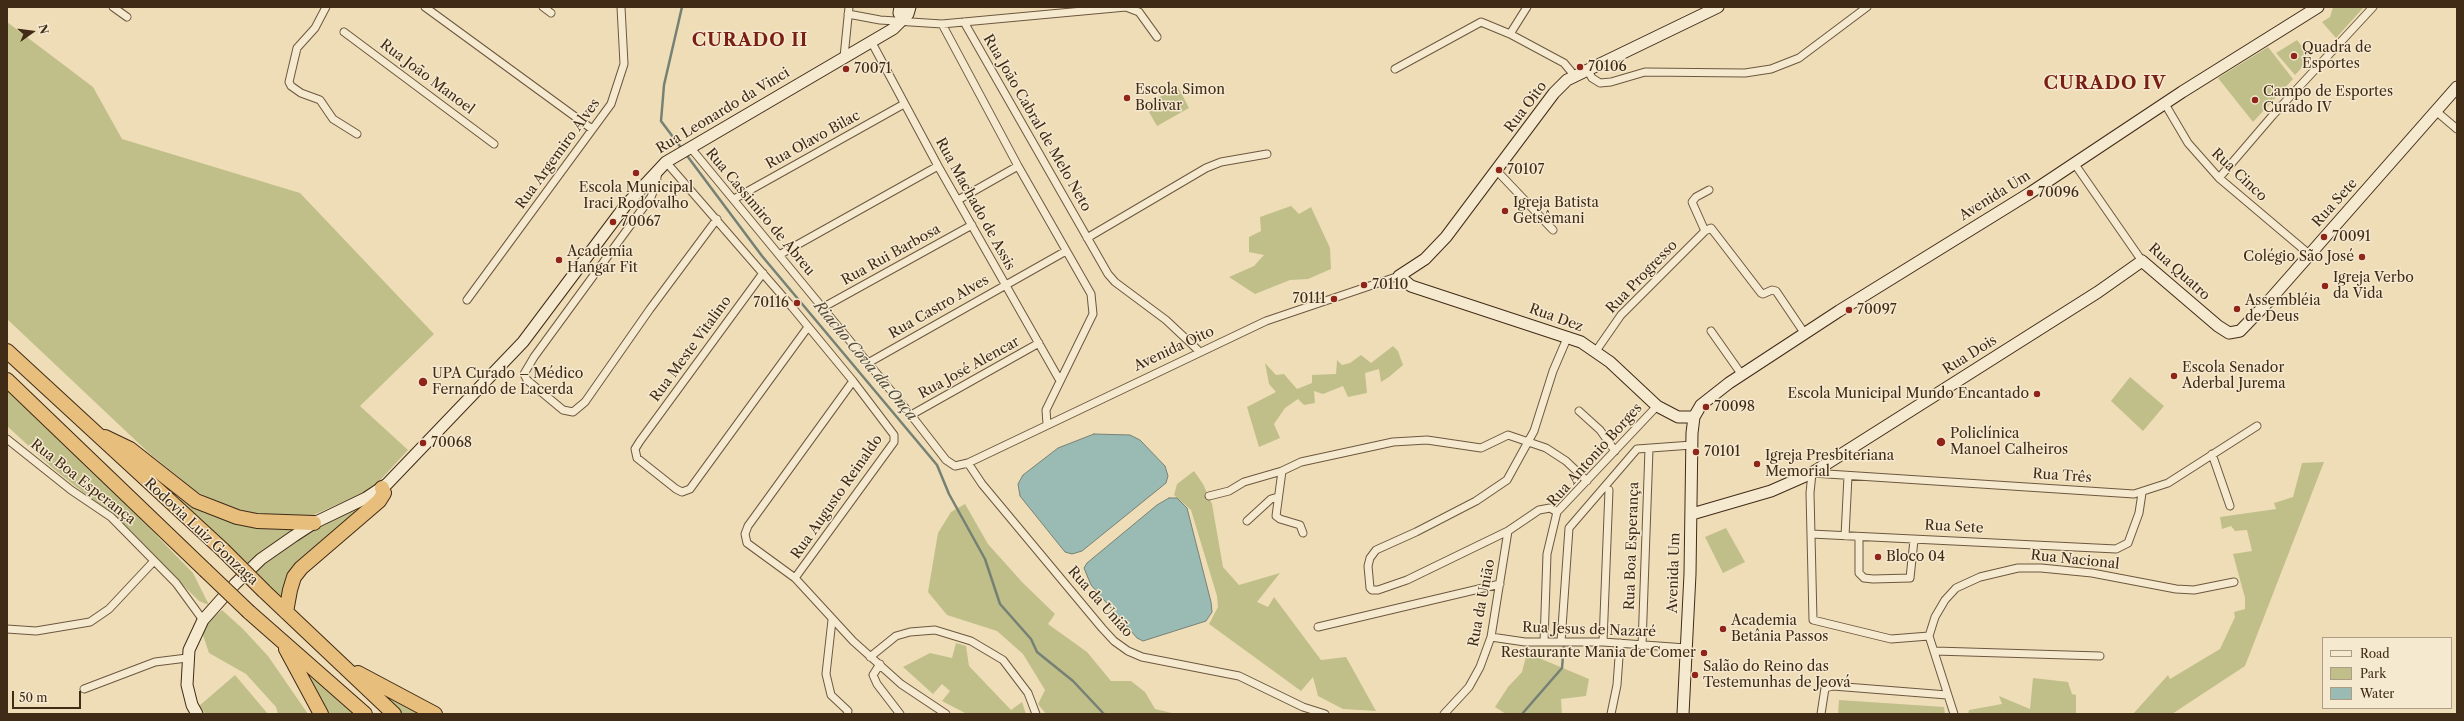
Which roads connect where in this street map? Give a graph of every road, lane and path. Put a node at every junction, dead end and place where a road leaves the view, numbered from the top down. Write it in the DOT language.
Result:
graph roads {
  1 [pos="113,7"];
  2 [pos="425,7"];
  3 [pos="543,7"];
  4 [pos="621,7"];
  5 [pos="900,7"];
  6 [pos="910,7"];
  7 [pos="1126,7"];
  8 [pos="1526,7"];
  9 [pos="1718,7"];
  10 [pos="1867,7"];
  11 [pos="2318,7"];
  12 [pos="2373,7"];
  13 [pos="324,10"];
  14 [pos="849,11"];
  15 [pos="551,13"];
  16 [pos="127,17"];
  17 [pos="902,20"];
  18 [pos="964,22"];
  19 [pos="942,24"];
  20 [pos="344,32"];
  21 [pos="1510,34"];
  22 [pos="1157,37"];
  23 [pos="871,41"];
  24 [pos="844,57"];
  25 [pos="1395,69"];
  26 [pos="1587,69"];
  27 [pos="1574,75"];
  28 [pos="2457,87"];
  29 [pos="904,104"];
  30 [pos="2164,104"];
  31 [pos="2437,112"];
  32 [pos="592,129"];
  33 [pos="2457,129"];
  34 [pos="357,134"];
  35 [pos="494,144"];
  36 [pos="684,151"];
  37 [pos="1267,154"];
  38 [pos="2074,163"];
  39 [pos="662,165"];
  40 [pos="938,166"];
  41 [pos="1018,166"];
  42 [pos="1497,171"];
  43 [pos="2219,178"];
  44 [pos="1709,190"];
  45 [pos="734,199"];
  46 [pos="958,200"];
  47 [pos="717,219"];
  48 [pos="972,226"];
  49 [pos="1553,230"];
  50 [pos="1704,231"];
  51 [pos="1088,238"];
  52 [pos="1066,251"];
  53 [pos="2308,254"];
  54 [pos="779,255"];
  55 [pos="2142,261"];
  56 [pos="763,272"];
  57 [pos="1399,276"];
  58 [pos="1006,284"];
  59 [pos="467,300"];
  60 [pos="822,308"];
  61 [pos="808,327"];
  62 [pos="1711,331"];
  63 [pos="1805,334"];
  64 [pos="2232,334"];
  65 [pos="1568,336"];
  66 [pos="1039,343"];
  67 [pos="7,351"];
  68 [pos="1596,351"];
  69 [pos="1200,352"];
  70 [pos="868,363"];
  71 [pos="1742,375"];
  72 [pos="1059,379"];
  73 [pos="7,380"];
  74 [pos="854,381"];
  75 [pos="1657,406"];
  76 [pos="1579,411"];
  77 [pos="911,415"];
  78 [pos="1694,417"];
  79 [pos="1047,424"];
  80 [pos="2257,426"];
  81 [pos="91,430"];
  82 [pos="7,439"];
  83 [pos="1692,439"];
  84 [pos="1528,442"];
  85 [pos="1648,449"];
  86 [pos="1615,451"];
  87 [pos="2212,454"];
  88 [pos="968,463"];
  89 [pos="1282,472"];
  90 [pos="1812,473"];
  91 [pos="1848,476"];
  92 [pos="1587,481"];
  93 [pos="382,488"];
  94 [pos="1609,490"];
  95 [pos="2142,493"];
  96 [pos="1209,496"];
  97 [pos="1278,497"];
  98 [pos="2230,506"];
  99 [pos="1557,512"];
  100 [pos="1692,514"];
  101 [pos="1247,521"];
  102 [pos="314,523"];
  103 [pos="1508,531"];
  104 [pos="1303,533"];
  105 [pos="1811,534"];
  106 [pos="1845,536"];
  107 [pos="1859,537"];
  108 [pos="1914,540"];
  109 [pos="154,561"];
  110 [pos="795,578"];
  111 [pos="2234,582"];
  112 [pos="1500,584"];
  113 [pos="286,612"];
  114 [pos="203,620"];
  115 [pos="832,620"];
  116 [pos="1318,628"];
  117 [pos="7,629"];
  118 [pos="1929,636"];
  119 [pos="1491,637"];
  120 [pos="282,641"];
  121 [pos="1544,642"];
  122 [pos="1561,642"];
  123 [pos="1603,642"];
  124 [pos="1620,643"];
  125 [pos="1642,645"];
  126 [pos="1686,648"];
  127 [pos="1935,651"];
  128 [pos="2100,656"];
  129 [pos="870,657"];
  130 [pos="187,658"];
  131 [pos="880,664"];
  132 [pos="345,667"];
  133 [pos="84,690"];
  134 [pos="1947,695"];
  135 [pos="197,714"];
  136 [pos="321,714"];
  137 [pos="365,714"];
  138 [pos="394,714"];
  139 [pos="435,714"];
  140 [pos="847,714"];
  141 [pos="900,714"];
  142 [pos="946,714"];
  143 [pos="1036,714"];
  144 [pos="1325,714"];
  145 [pos="1444,714"];
  146 [pos="1611,714"];
  147 [pos="1683,714"];
  148 [pos="1821,714"];
  149 [pos="1954,714"];
  1 -- 16 [label="street"];
  2 -- 32 [label="street"];
  3 -- 15 [label="street"];
  4 -- 32 [label="street, Rua Argemiro Alves"];
  5 -- 17 [label="street"];
  6 -- 17 [label="street, Rua Leonardo da Vinci"];
  7 -- 18 [label="street"];
  7 -- 22 [label="street"];
  8 -- 21 [label="street"];
  9 -- 26 [label="street, Rua Oito"];
  10 -- 26 [label="street"];
  11 -- 30 [label="street, Avenida Um"];
  12 -- 43 [label="street"];
  13 -- 34 [label="street"];
  14 -- 17 [label="street"];
  14 -- 24 [label="street"];
  17 -- 19 [label="street"];
  17 -- 23 [label="street, Rua Leonardo da Vinci"];
  18 -- 19 [label="street"];
  18 -- 51 [label="street, Rua João Cabral de Melo Neto"];
  19 -- 41 [label="street"];
  20 -- 35 [label="street, Rua João Manoel"];
  21 -- 25 [label="street"];
  21 -- 27 [label="street"];
  23 -- 24 [label="street, Rua Leonardo da Vinci"];
  23 -- 29 [label="street, Rua Machado de Assis"];
  24 -- 36 [label="street, Rua Leonardo da Vinci"];
  26 -- 27 [label="street, Rua Oito"];
  27 -- 42 [label="street, Rua Oito"];
  28 -- 31 [label="street, Rua Sete"];
  29 -- 40 [label="street, Rua Machado de Assis"];
  29 -- 45 [label="street, Rua Olavo Bilac"];
  30 -- 38 [label="street, Avenida Um"];
  30 -- 43 [label="street, Rua Cinco"];
  31 -- 33 [label="street"];
  31 -- 53 [label="street, Rua Sete"];
  32 -- 59 [label="street, Rua Argemiro Alves"];
  36 -- 39 [label="street, Rua Leonardo da Vinci"];
  36 -- 45 [label="street, Rua Cassimiro de Abreu"];
  37 -- 51 [label="street"];
  38 -- 55 [label="street, Rua Quatro"];
  38 -- 63 [label="street, Avenida Um"];
  39 -- 47 [label="street"];
  39 -- 47 [label="street"];
  39 -- 93 [label="street, Rua Leonardo da Vinci"];
  40 -- 46 [label="street, Rua Machado de Assis"];
  40 -- 54 [label="street"];
  41 -- 46 [label="street"];
  41 -- 52 [label="street"];
  42 -- 49 [label="street"];
  42 -- 57 [label="street, Rua Oito"];
  43 -- 53 [label="street, Rua Cinco"];
  44 -- 50 [label="street"];
  45 -- 54 [label="street, Rua Cassimiro de Abreu"];
  46 -- 48 [label="street, Rua Machado de Assis"];
  47 -- 56 [label="street"];
  48 -- 58 [label="street, Rua Machado de Assis"];
  48 -- 60 [label="street, Rua Rui Barbosa"];
  50 -- 63 [label="street"];
  50 -- 68 [label="street, Rua Progresso"];
  51 -- 69 [label="street, Rua João Cabral de Melo Neto"];
  52 -- 58 [label="street, Rua Castro Alves"];
  52 -- 72 [label="street"];
  53 -- 64 [label="street, Rua Sete"];
  54 -- 60 [label="street, Rua Cassimiro de Abreu"];
  55 -- 64 [label="street, Rua Quatro"];
  55 -- 90 [label="street, Rua Dois"];
  56 -- 61 [label="street"];
  56 -- 61 [label="street, Rua Meste Vitalino"];
  57 -- 65 [label="street, Rua Dez"];
  57 -- 69 [label="street, Avenida Oito"];
  58 -- 66 [label="street, Rua Machado de Assis"];
  58 -- 70 [label="street, Rua Castro Alves"];
  60 -- 70 [label="street, Rua Cassimiro de Abreu"];
  61 -- 74 [label="street"];
  62 -- 71 [label="street"];
  63 -- 71 [label="street, Avenida Um"];
  65 -- 68 [label="street, Rua Dez"];
  65 -- 84 [label="street"];
  66 -- 72 [label="street, Rua Machado de Assis"];
  66 -- 77 [label="street, Rua José Alencar"];
  67 -- 81 [label="highway, Rodovia Luiz Gonzaga"];
  68 -- 75 [label="street, Rua Dez"];
  69 -- 79 [label="street, Avenida Oito"];
  70 -- 77 [label="street, Rua Cassimiro de Abreu"];
  71 -- 78 [label="street, Avenida Um"];
  72 -- 79 [label="street"];
  73 -- 120 [label="highway, Rodovia Luiz Gonzaga, bridge"];
  74 -- 110 [label="street, Rua Augusto Reinaldo"];
  74 -- 110 [label="street"];
  75 -- 78 [label="street, Rua Dez"];
  75 -- 86 [label="street, Rua Antonio Borges"];
  76 -- 86 [label="street"];
  77 -- 88 [label="street, Rua Cassimiro de Abreu"];
  78 -- 83 [label="street"];
  79 -- 88 [label="street, Avenida Oito"];
  80 -- 87 [label="street, Rua Três"];
  81 -- 102 [label="highway"];
  81 -- 113 [label="highway, Rodovia Luiz Gonzaga, bridge"];
  82 -- 109 [label="street, Rua Boa Esperança"];
  83 -- 85 [label="street"];
  83 -- 100 [label="street, Avenida Um"];
  84 -- 89 [label="street"];
  84 -- 92 [label="street"];
  84 -- 103 [label="street"];
  85 -- 122 [label="street"];
  85 -- 125 [label="street, Rua Boa Esperança"];
  86 -- 92 [label="street, Rua Antonio Borges"];
  87 -- 95 [label="street, Rua Três"];
  87 -- 98 [label="street"];
  88 -- 144 [label="street, Rua da União"];
  89 -- 96 [label="street"];
  89 -- 97 [label="street"];
  90 -- 91 [label="street, Rua Três"];
  90 -- 100 [label="street, Rua Três"];
  90 -- 105 [label="street"];
  91 -- 95 [label="street, Rua Três"];
  91 -- 106 [label="street"];
  92 -- 99 [label="street, Rua Antonio Borges"];
  93 -- 102 [label="street, Rua Leonardo da Vinci"];
  93 -- 113 [label="highway"];
  94 -- 123 [label="street"];
  95 -- 108 [label="street, Rua Sete"];
  97 -- 101 [label="street"];
  97 -- 104 [label="street"];
  99 -- 103 [label="street"];
  99 -- 121 [label="street, Rua Antonio Borges"];
  100 -- 126 [label="street, Avenida Um"];
  102 -- 114 [label="street, Rua Leonardo da Vinci"];
  103 -- 112 [label="street, Rua da União"];
  105 -- 106 [label="street, Rua Sete"];
  105 -- 118 [label="street"];
  106 -- 107 [label="street, Rua Sete"];
  107 -- 108 [label="street, Rua Sete"];
  107 -- 108 [label="street"];
  109 -- 114 [label="street, Rua Boa Esperança"];
  109 -- 117 [label="street"];
  110 -- 115 [label="street"];
  111 -- 118 [label="street, Rua Nacional"];
  112 -- 116 [label="street"];
  112 -- 119 [label="street, Rua da União"];
  113 -- 132 [label="highway, Rodovia Luiz Gonzaga"];
  114 -- 130 [label="street, Rua Leonardo da Vinci"];
  115 -- 129 [label="street"];
  115 -- 140 [label="street"];
  118 -- 127 [label="street"];
  119 -- 121 [label="street, Rua Jesus de Nazaré"];
  119 -- 145 [label="street, Rua da União"];
  120 -- 136 [label="highway"];
  120 -- 137 [label="highway, Rodovia Luiz Gonzaga"];
  121 -- 122 [label="street, Rua Jesus de Nazaré"];
  122 -- 123 [label="street, Rua Jesus de Nazaré"];
  123 -- 124 [label="street, Rua Jesus de Nazaré"];
  124 -- 125 [label="street, Rua Jesus de Nazaré"];
  124 -- 146 [label="street"];
  125 -- 126 [label="street, Rua Jesus de Nazaré"];
  126 -- 147 [label="street, Avenida Um"];
  127 -- 128 [label="street"];
  127 -- 134 [label="street"];
  129 -- 131 [label="street"];
  129 -- 143 [label="street"];
  130 -- 133 [label="street"];
  130 -- 135 [label="street"];
  131 -- 141 [label="street"];
  131 -- 142 [label="street"];
  132 -- 138 [label="highway, Rodovia Luiz Gonzaga"];
  132 -- 139 [label="highway"];
  134 -- 148 [label="street"];
  134 -- 149 [label="street"];
}
